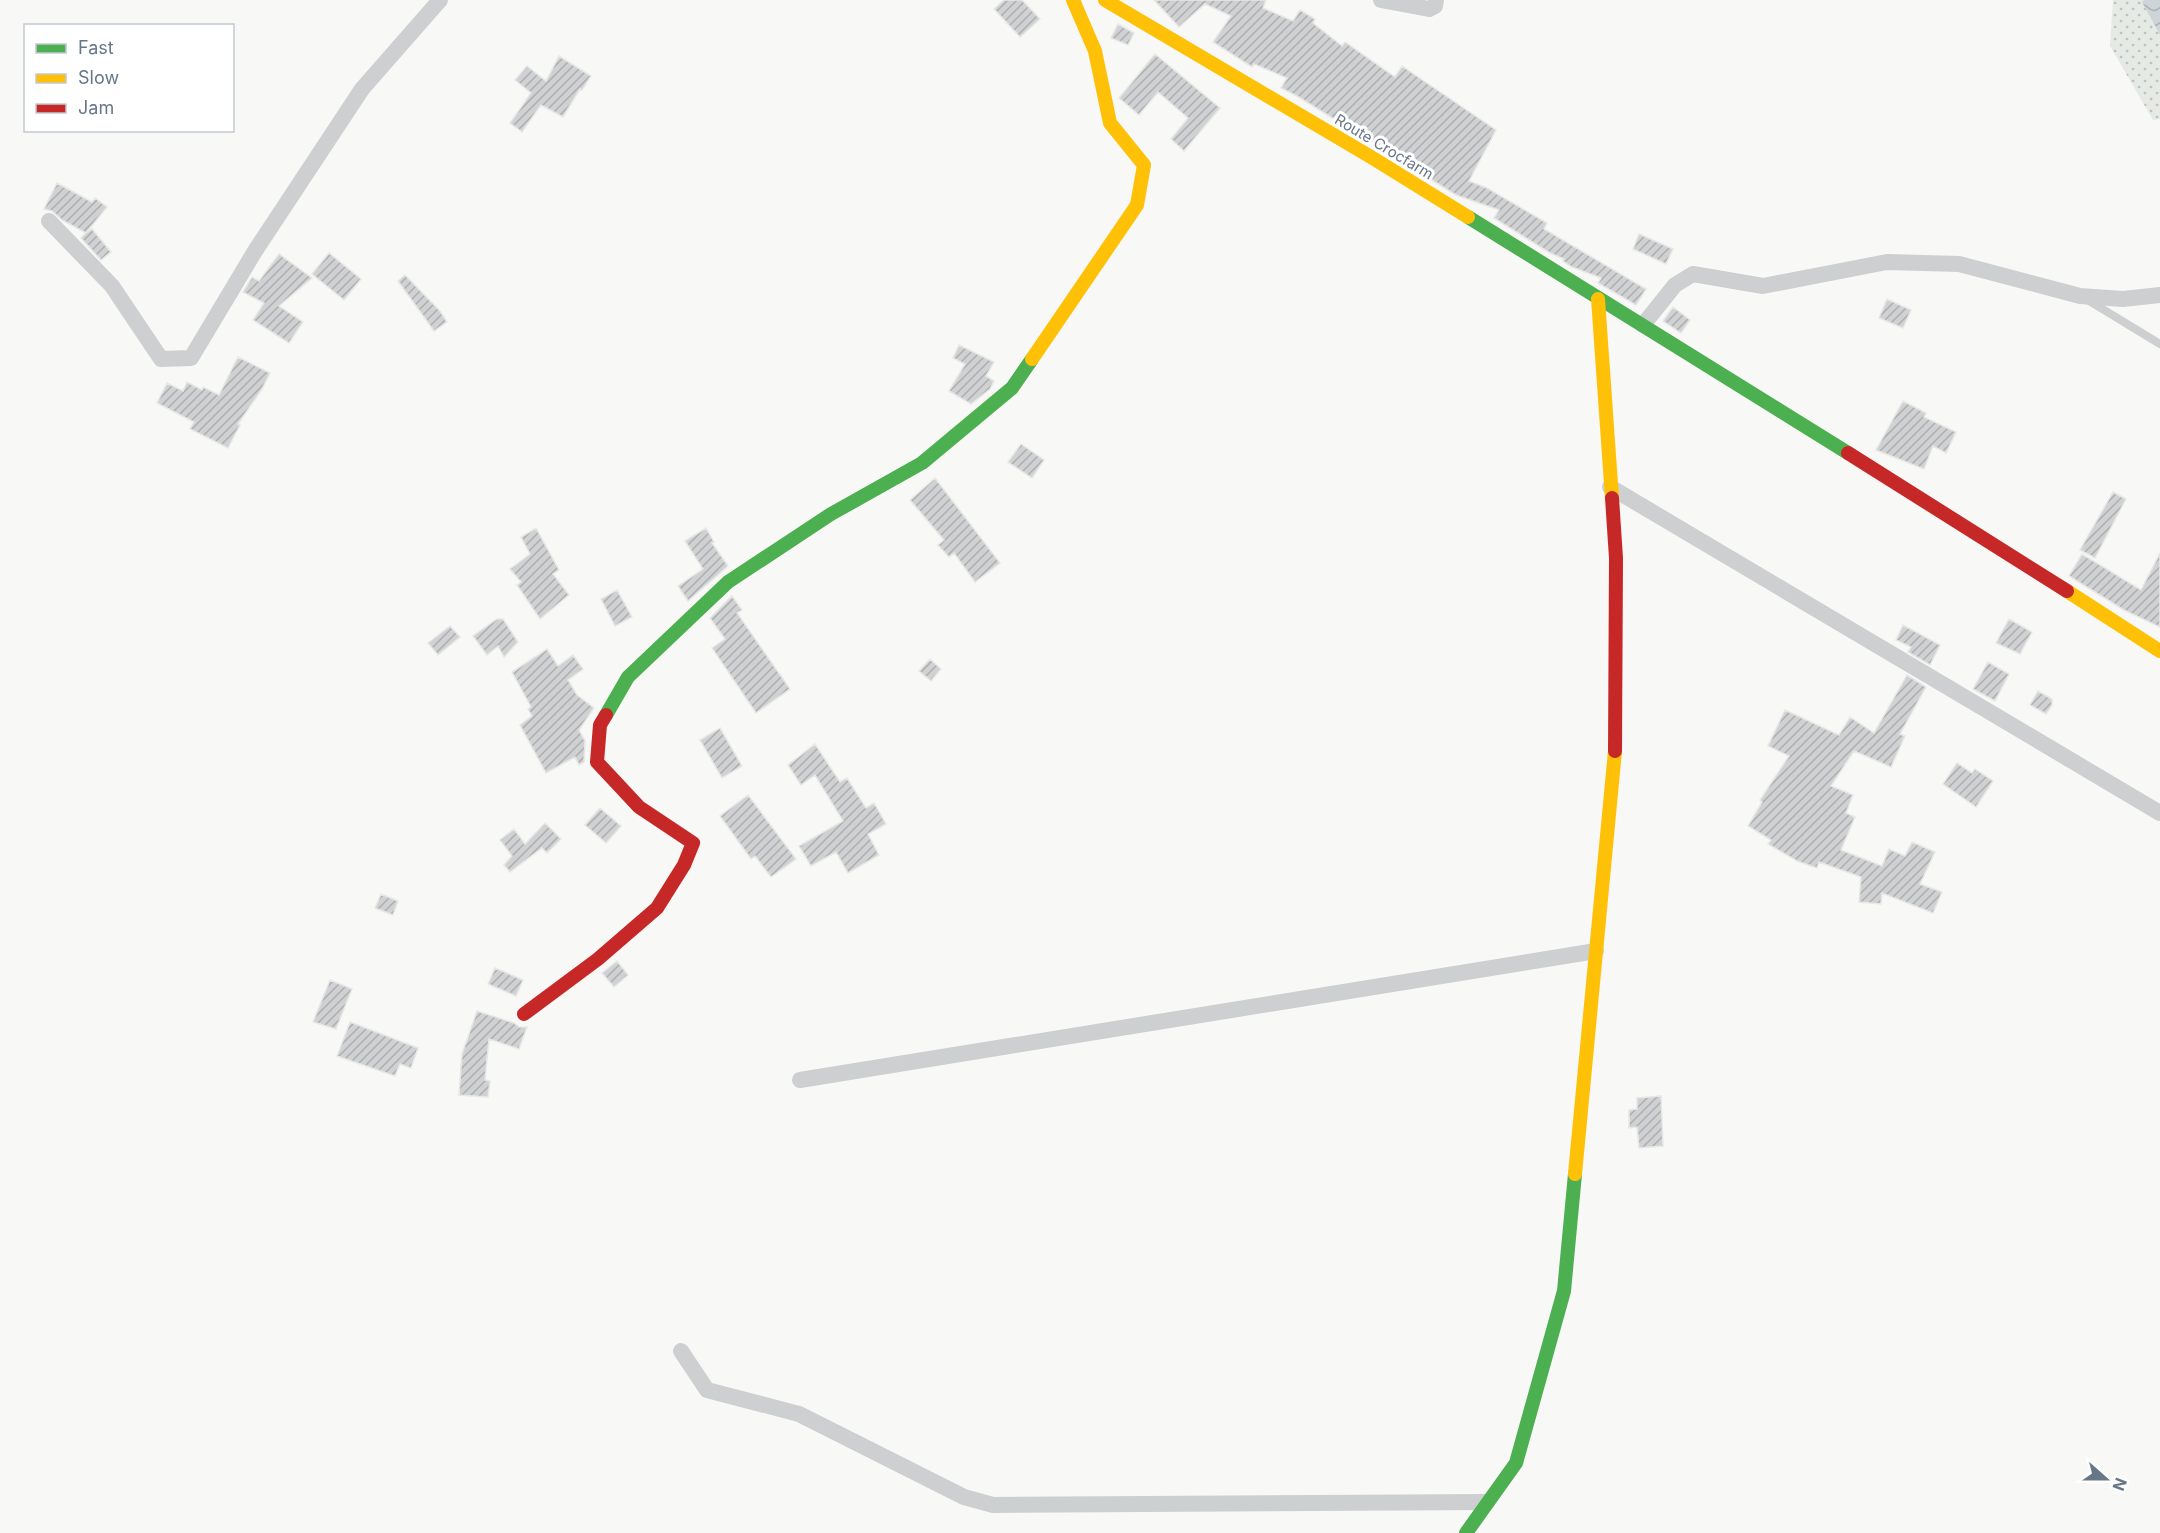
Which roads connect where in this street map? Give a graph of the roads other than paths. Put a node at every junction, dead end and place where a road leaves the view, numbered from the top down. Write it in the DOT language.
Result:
graph roads {
  1 [pos="440,0"];
  2 [pos="1073,0"];
  3 [pos="1106,0"];
  4 [pos="1381,0"];
  5 [pos="1436,0"];
  6 [pos="49,221"];
  7 [pos="2080,296"];
  8 [pos="2160,296"];
  9 [pos="1598,299"];
  10 [pos="1643,325"];
  11 [pos="2160,344"];
  12 [pos="1610,488"];
  13 [pos="2160,651"];
  14 [pos="2160,813"];
  15 [pos="1596,951"];
  16 [pos="524,1014"];
  17 [pos="800,1080"];
  18 [pos="681,1351"];
  19 [pos="1487,1502"];
  20 [pos="1466,1533"];
  1 -- 6 [label="street"];
  2 -- 16 [label="street"];
  3 -- 9 [label="street, Route Crocfarm"];
  4 -- 5 [label="street"];
  7 -- 8 [label="street"];
  7 -- 10 [label="street"];
  7 -- 11 [label="lane"];
  9 -- 10 [label="street, Route Crocfarm"];
  9 -- 12 [label="street"];
  10 -- 13 [label="street, Route Crocfarm"];
  12 -- 14 [label="street"];
  12 -- 15 [label="street"];
  15 -- 17 [label="street"];
  15 -- 19 [label="street"];
  18 -- 19 [label="street"];
  19 -- 20 [label="street"];
}
